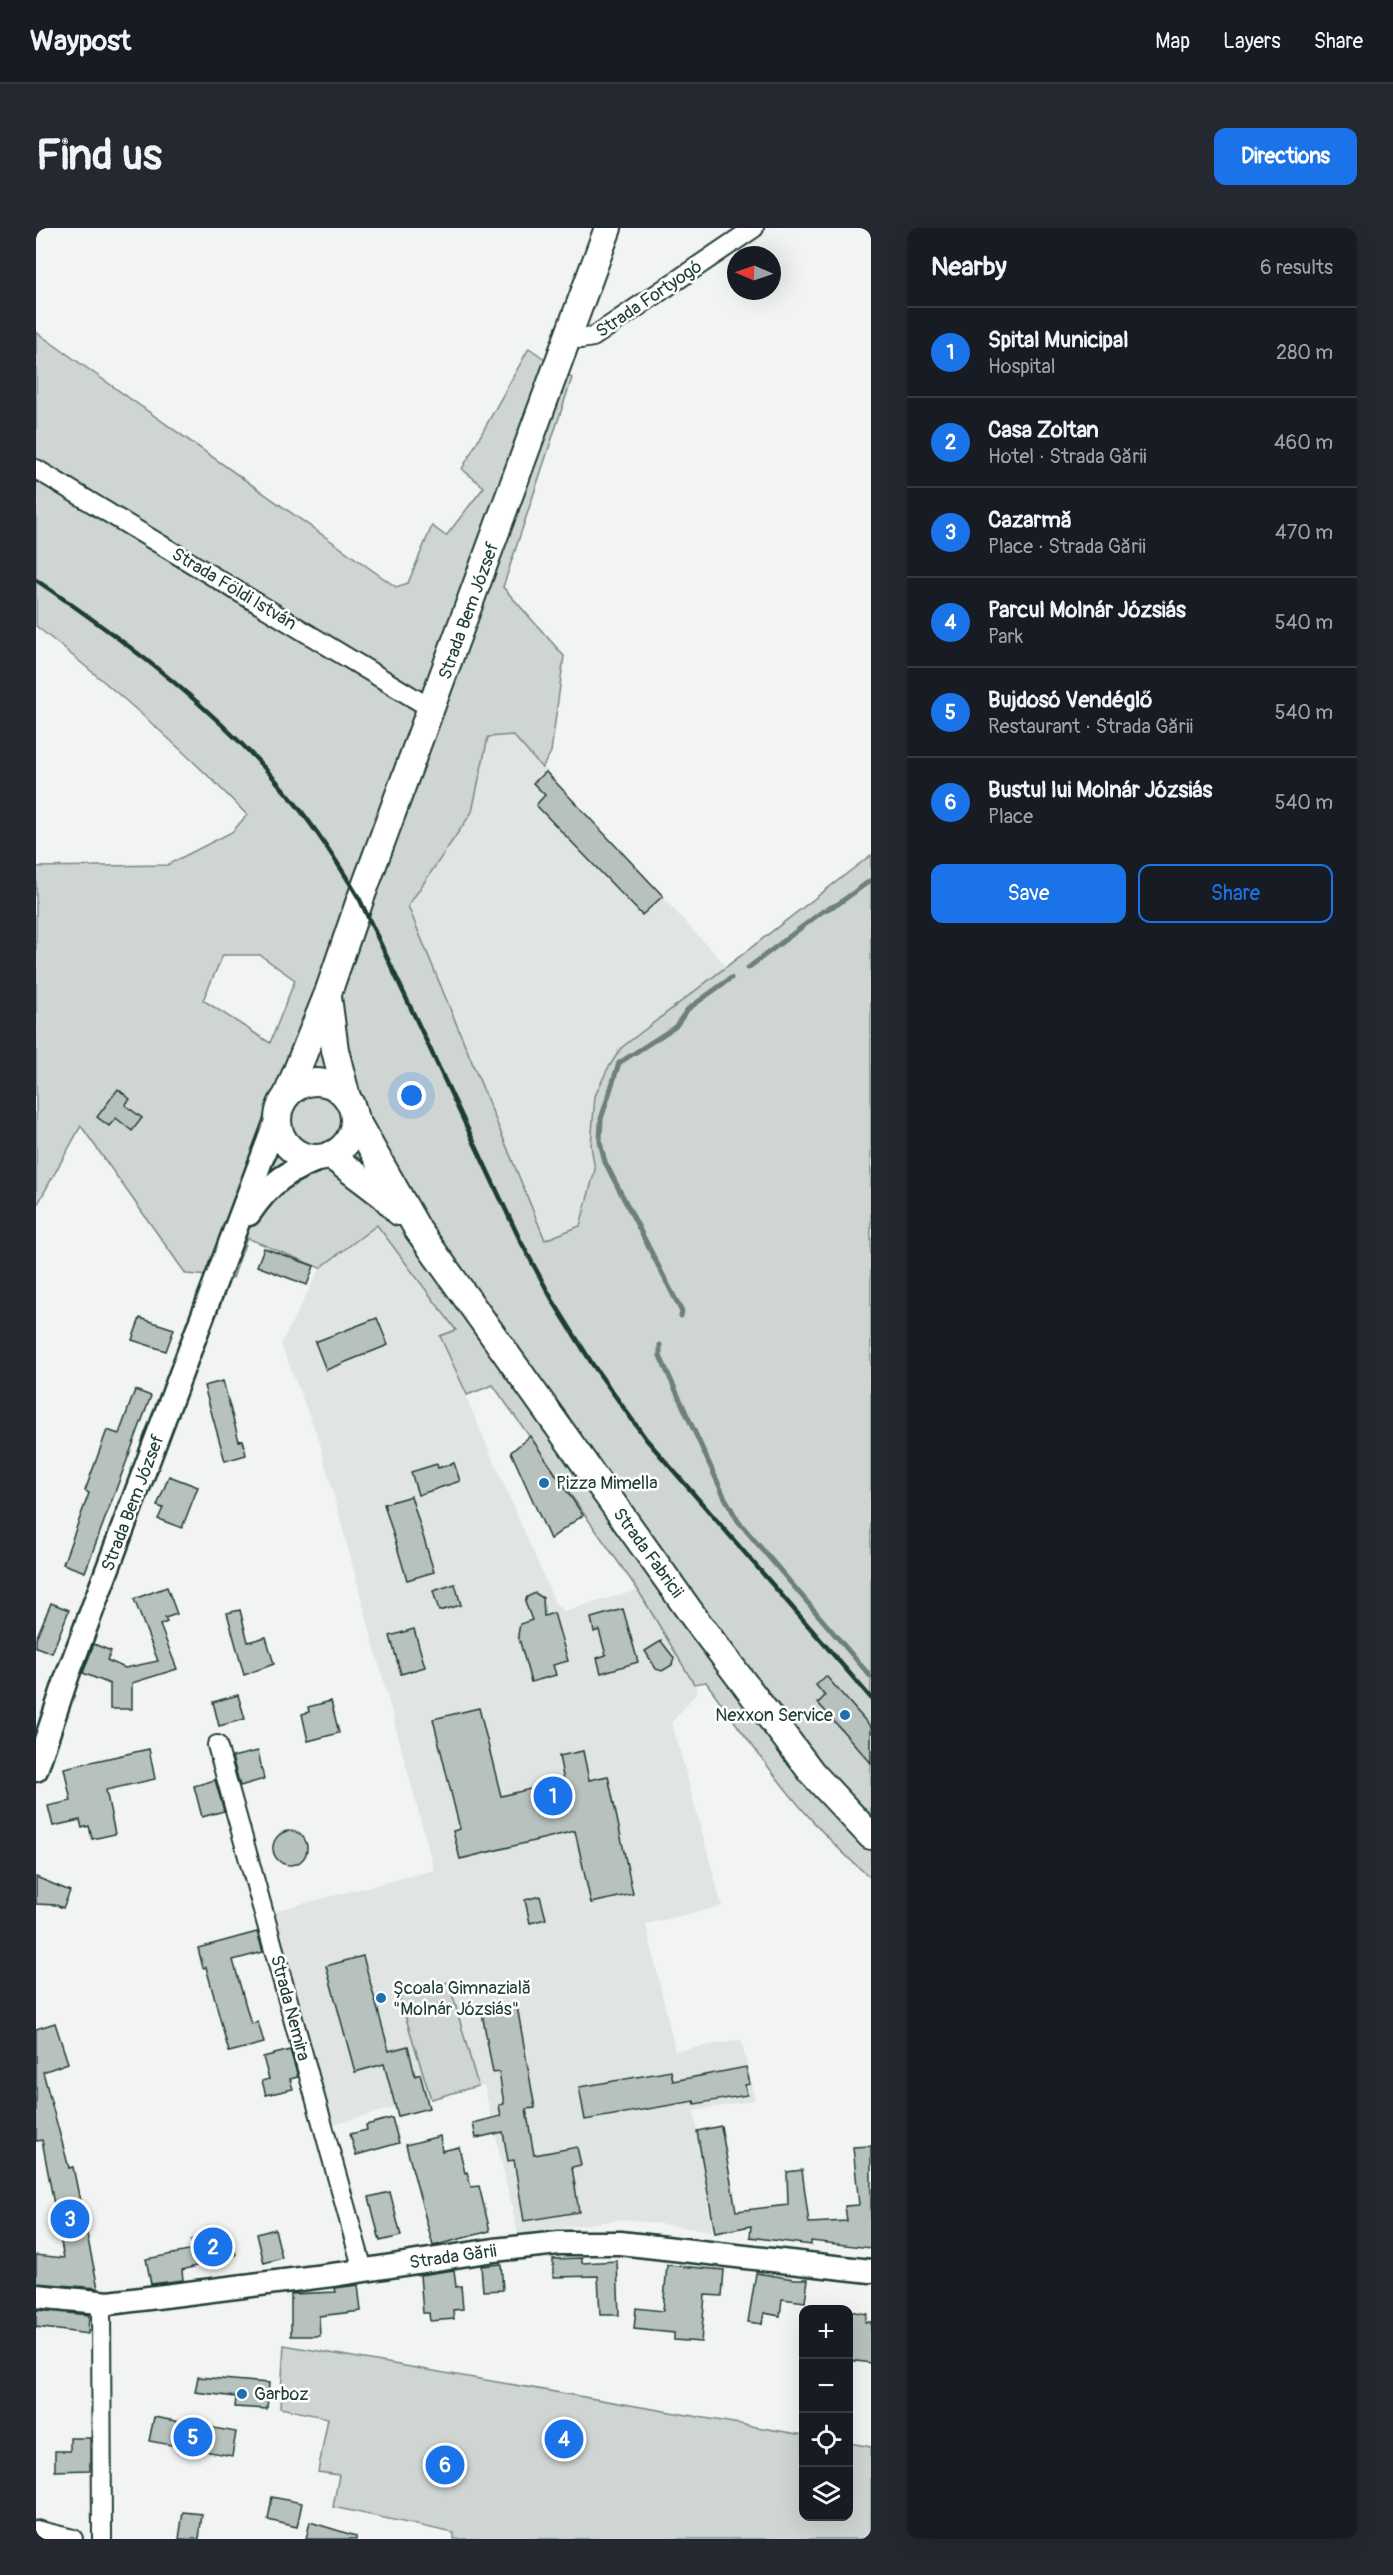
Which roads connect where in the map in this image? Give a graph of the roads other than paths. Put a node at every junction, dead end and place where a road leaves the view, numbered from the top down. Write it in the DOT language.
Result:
graph roads {
  1 [pos="608,228"];
  2 [pos="754,228"];
  3 [pos="569,337"];
  4 [pos="36,469"];
  5 [pos="432,709"];
  6 [pos="328,993"];
  7 [pos="283,1104"];
  8 [pos="351,1108"];
  9 [pos="328,1156"];
  10 [pos="418,1230"];
  11 [pos="233,1238"];
  12 [pos="218,1745"];
  13 [pos="36,1770"];
  14 [pos="871,1836"];
  15 [pos="363,2270"];
  16 [pos="871,2271"];
  17 [pos="36,2296"];
  18 [pos="101,2304"];
  19 [pos="36,2530"];
  20 [pos="73,2539"];
  21 [pos="102,2539"];
  1 -- 3 [label="highway, Strada Bem József"];
  2 -- 3 [label="street, Strada Fortyogó"];
  3 -- 5 [label="highway, Strada Bem József"];
  4 -- 5 [label="street, Strada Földi István"];
  5 -- 6 [label="highway, Strada Bem József"];
  6 -- 7 [label="highway, Strada Bem József"];
  6 -- 8 [label="highway, Strada Bem József"];
  7 -- 8 [label="highway"];
  7 -- 9 [label="highway"];
  7 -- 11 [label="main road, Strada Bem József"];
  8 -- 9 [label="highway"];
  8 -- 10 [label="highway, Strada Fabricii"];
  9 -- 10 [label="highway, Strada Fabricii"];
  9 -- 11 [label="main road, Strada Bem József"];
  10 -- 14 [label="highway, Strada Fabricii"];
  11 -- 13 [label="main road, Strada Bem József"];
  12 -- 15 [label="street, Strada Nemira"];
  15 -- 16 [label="main road, Strada Gării"];
  15 -- 18 [label="main road, Strada Gării"];
  17 -- 18 [label="main road, Strada Gării"];
  18 -- 21 [label="street"];
  19 -- 20 [label="street"];
}
